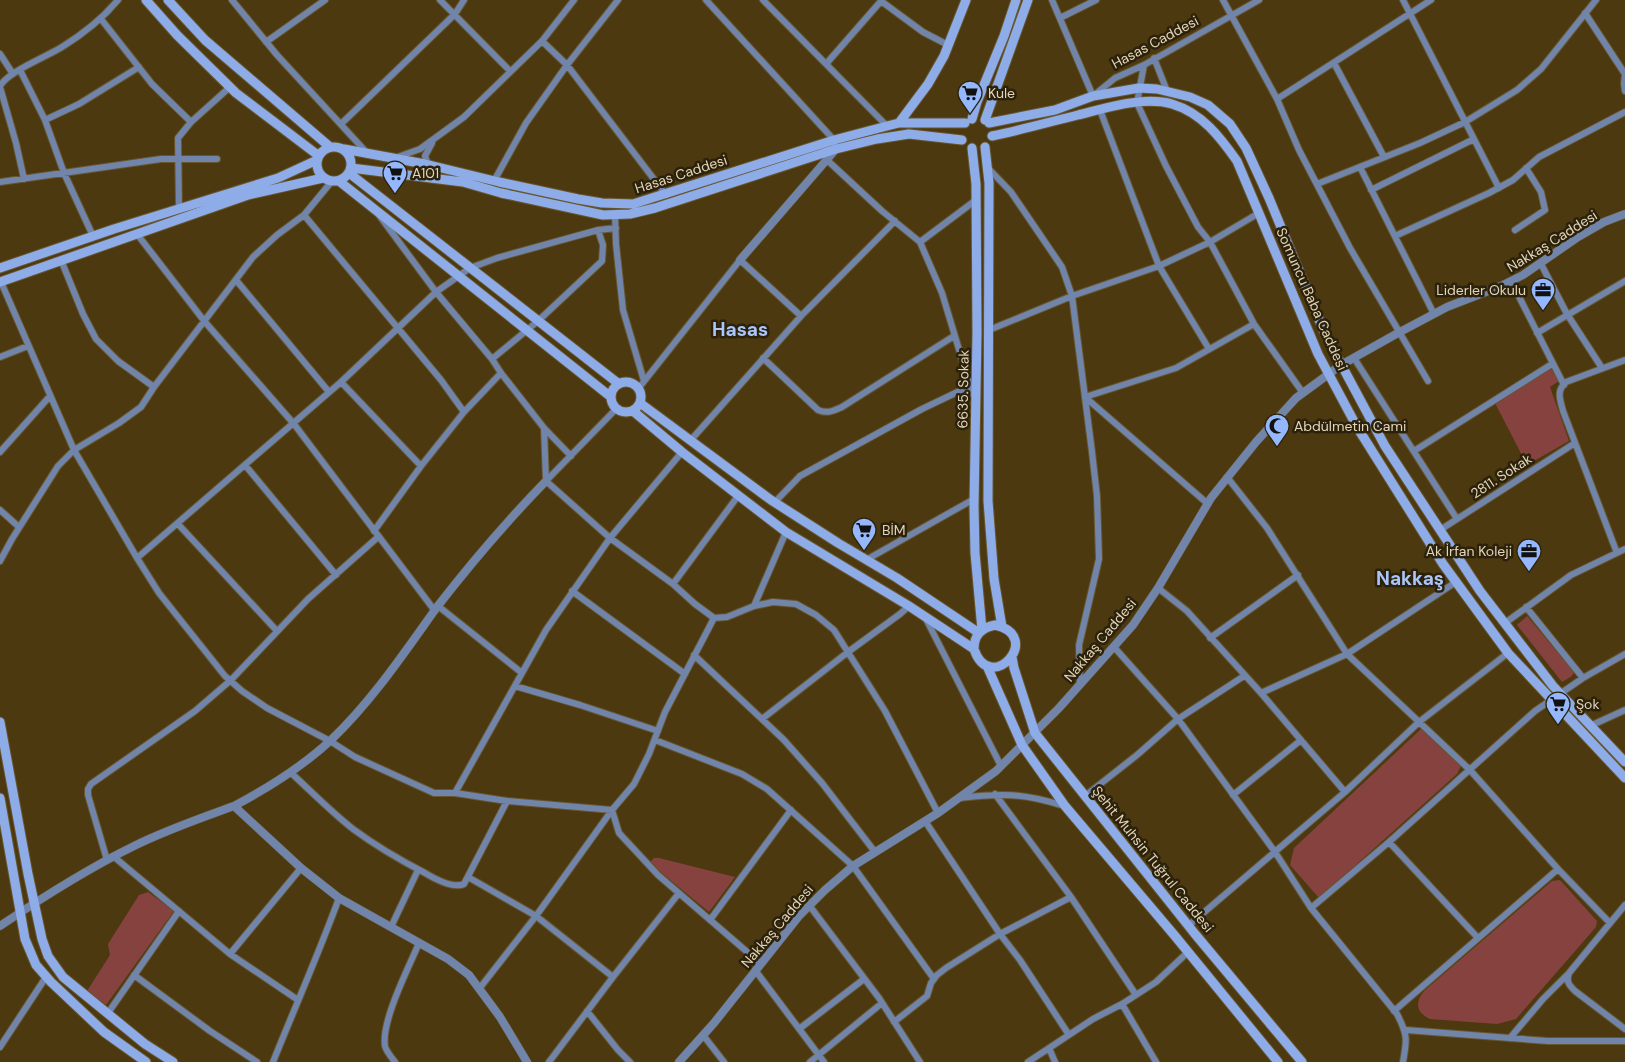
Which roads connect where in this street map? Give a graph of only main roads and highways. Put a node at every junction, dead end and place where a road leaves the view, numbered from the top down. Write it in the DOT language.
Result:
graph roads {
  1 [pos="146,0"];
  2 [pos="168,0"];
  3 [pos="966,0"];
  4 [pos="1016,0"];
  5 [pos="1028,0"];
  6 [pos="969,121"];
  7 [pos="987,122"];
  8 [pos="899,123"];
  9 [pos="992,136"];
  10 [pos="962,140"];
  11 [pos="835,144"];
  12 [pos="330,147"];
  13 [pos="985,147"];
  14 [pos="972,148"];
  15 [pos="344,149"];
  16 [pos="318,158"];
  17 [pos="350,171"];
  18 [pos="331,180"];
  19 [pos="0,268"];
  20 [pos="0,282"];
  21 [pos="619,384"];
  22 [pos="611,397"];
  23 [pos="640,402"];
  24 [pos="632,411"];
  25 [pos="1002,627"];
  26 [pos="981,631"];
  27 [pos="974,649"];
  28 [pos="1012,658"];
  29 [pos="987,666"];
  30 [pos="0,722"];
  31 [pos="1625,762"];
  32 [pos="1625,778"];
  33 [pos="0,798"];
  34 [pos="146,1062"];
  35 [pos="173,1062"];
  36 [pos="1278,1062"];
  37 [pos="1302,1062"];
  1 -- 16 [label="main road"];
  2 -- 12 [label="main road"];
  3 -- 8 [label="main road"];
  4 -- 6 [label="main road"];
  5 -- 7 [label="main road"];
  6 -- 7 [label="main road"];
  6 -- 8 [label="main road, Hasas Caddesi"];
  6 -- 10 [label="main road"];
  7 -- 9 [label="main road"];
  7 -- 31 [label="main road, Somuncu Baba Caddesi"];
  8 -- 11 [label="main road, Hasas Caddesi"];
  9 -- 13 [label="main road"];
  9 -- 32 [label="main road, Somuncu Baba Caddesi"];
  10 -- 11 [label="main road, Hasas Caddesi"];
  10 -- 14 [label="main road"];
  11 -- 15 [label="main road, Hasas Caddesi"];
  11 -- 17 [label="main road, Hasas Caddesi"];
  12 -- 15 [label="main road"];
  12 -- 16 [label="main road"];
  13 -- 14 [label="main road"];
  13 -- 25 [label="main road, 6635. Sokak"];
  14 -- 26 [label="main road, 6635. Sokak"];
  15 -- 17 [label="main road"];
  16 -- 18 [label="main road"];
  16 -- 19 [label="main road"];
  17 -- 18 [label="main road"];
  17 -- 21 [label="main road"];
  18 -- 20 [label="main road"];
  18 -- 22 [label="main road"];
  21 -- 22 [label="main road"];
  21 -- 23 [label="main road"];
  22 -- 24 [label="main road"];
  23 -- 24 [label="main road"];
  23 -- 26 [label="main road"];
  24 -- 27 [label="main road"];
  25 -- 26 [label="main road"];
  25 -- 28 [label="main road"];
  26 -- 27 [label="main road"];
  27 -- 29 [label="main road"];
  28 -- 29 [label="main road"];
  28 -- 37 [label="main road, Şehit Muhsin Tuğrul Caddesi"];
  29 -- 36 [label="main road"];
  30 -- 35 [label="main road"];
  33 -- 34 [label="main road"];
}
